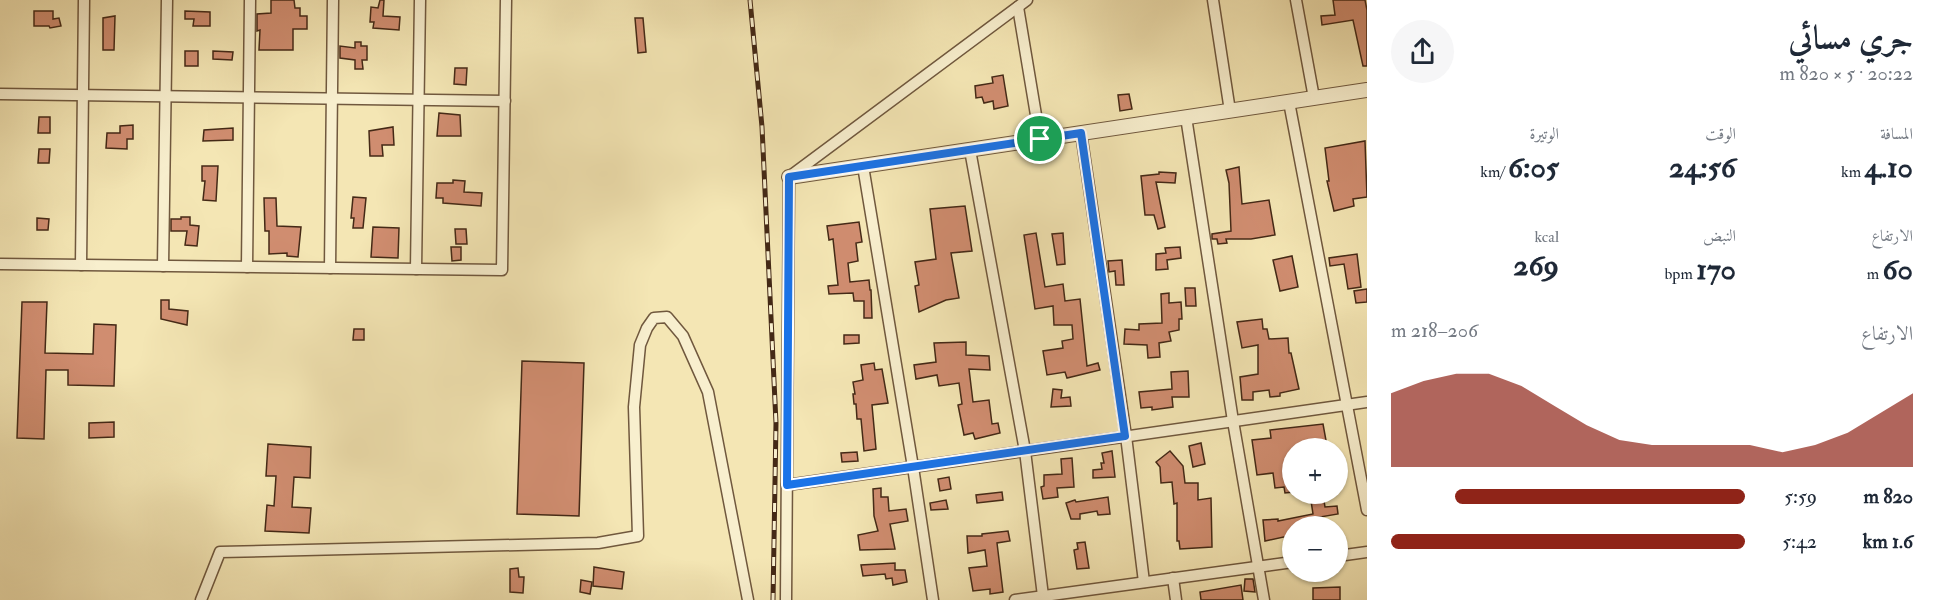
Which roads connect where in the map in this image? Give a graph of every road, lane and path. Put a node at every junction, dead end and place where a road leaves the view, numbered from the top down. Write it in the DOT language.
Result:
graph roads {
  1 [pos="84,0"];
  2 [pos="167,0"];
  3 [pos="250,0"];
  4 [pos="333,0"];
  5 [pos="420,0"];
  6 [pos="506,0"];
  7 [pos="1213,0"];
  8 [pos="1296,0"];
  9 [pos="1022,3"];
  10 [pos="1367,90"];
  11 [pos="0,94"];
  12 [pos="83,95"];
  13 [pos="166,96"];
  14 [pos="249,98"];
  15 [pos="332,98"];
  16 [pos="1314,98"];
  17 [pos="418,99"];
  18 [pos="505,101"];
  19 [pos="1289,102"];
  20 [pos="1230,111"];
  21 [pos="1186,117"];
  22 [pos="1081,133"];
  23 [pos="1040,139"];
  24 [pos="970,150"];
  25 [pos="863,166"];
  26 [pos="789,177"];
  27 [pos="0,264"];
  28 [pos="81,265"];
  29 [pos="163,266"];
  30 [pos="247,267"];
  31 [pos="330,268"];
  32 [pos="416,269"];
  33 [pos="1367,402"];
  34 [pos="1347,405"];
  35 [pos="1233,421"];
  36 [pos="1125,436"];
  37 [pos="1025,451"];
  38 [pos="913,467"];
  39 [pos="787,485"];
  40 [pos="1367,510"];
  41 [pos="1367,552"];
  42 [pos="1348,555"];
  43 [pos="1282,564"];
  44 [pos="1257,567"];
  45 [pos="1173,578"];
  46 [pos="1144,582"];
  47 [pos="1082,595"];
  48 [pos="1043,596"];
  49 [pos="201,600"];
  50 [pos="748,600"];
  51 [pos="786,600"];
  52 [pos="933,600"];
  53 [pos="1015,600"];
  54 [pos="1176,600"];
  55 [pos="1264,600"];
  1 -- 12 [label="street"];
  2 -- 13 [label="street"];
  3 -- 14 [label="street"];
  4 -- 15 [label="street"];
  5 -- 17 [label="street"];
  6 -- 18 [label="street"];
  7 -- 20 [label="street"];
  8 -- 16 [label="street"];
  9 -- 23 [label="street"];
  9 -- 26 [label="street"];
  10 -- 16 [label="street"];
  11 -- 12 [label="street"];
  12 -- 13 [label="street"];
  12 -- 28 [label="street"];
  13 -- 14 [label="street"];
  13 -- 29 [label="street"];
  14 -- 15 [label="street"];
  14 -- 30 [label="street"];
  15 -- 17 [label="street"];
  15 -- 31 [label="street"];
  16 -- 19 [label="street"];
  17 -- 18 [label="street"];
  17 -- 32 [label="street"];
  18 -- 32 [label="street"];
  19 -- 20 [label="street"];
  19 -- 34 [label="street"];
  20 -- 21 [label="street"];
  21 -- 22 [label="street"];
  21 -- 35 [label="street"];
  22 -- 23 [label="street"];
  22 -- 36 [label="street"];
  23 -- 24 [label="street"];
  24 -- 25 [label="street"];
  24 -- 37 [label="street"];
  25 -- 26 [label="street"];
  25 -- 38 [label="street"];
  26 -- 39 [label="street"];
  27 -- 28 [label="street"];
  28 -- 29 [label="street"];
  29 -- 30 [label="street"];
  30 -- 31 [label="street"];
  31 -- 32 [label="street"];
  33 -- 34 [label="street"];
  34 -- 35 [label="street"];
  34 -- 40 [label="street"];
  35 -- 36 [label="street"];
  35 -- 44 [label="street"];
  36 -- 37 [label="street"];
  36 -- 46 [label="street"];
  37 -- 38 [label="street"];
  37 -- 48 [label="street"];
  38 -- 39 [label="street"];
  38 -- 52 [label="street"];
  39 -- 51 [label="street"];
  41 -- 42 [label="street"];
  43 -- 44 [label="street"];
  44 -- 45 [label="street"];
  44 -- 55 [label="street"];
  45 -- 46 [label="street"];
  45 -- 54 [label="street"];
  46 -- 47 [label="street"];
  47 -- 48 [label="street"];
  48 -- 53 [label="street"];
  49 -- 50 [label="street"];
}
